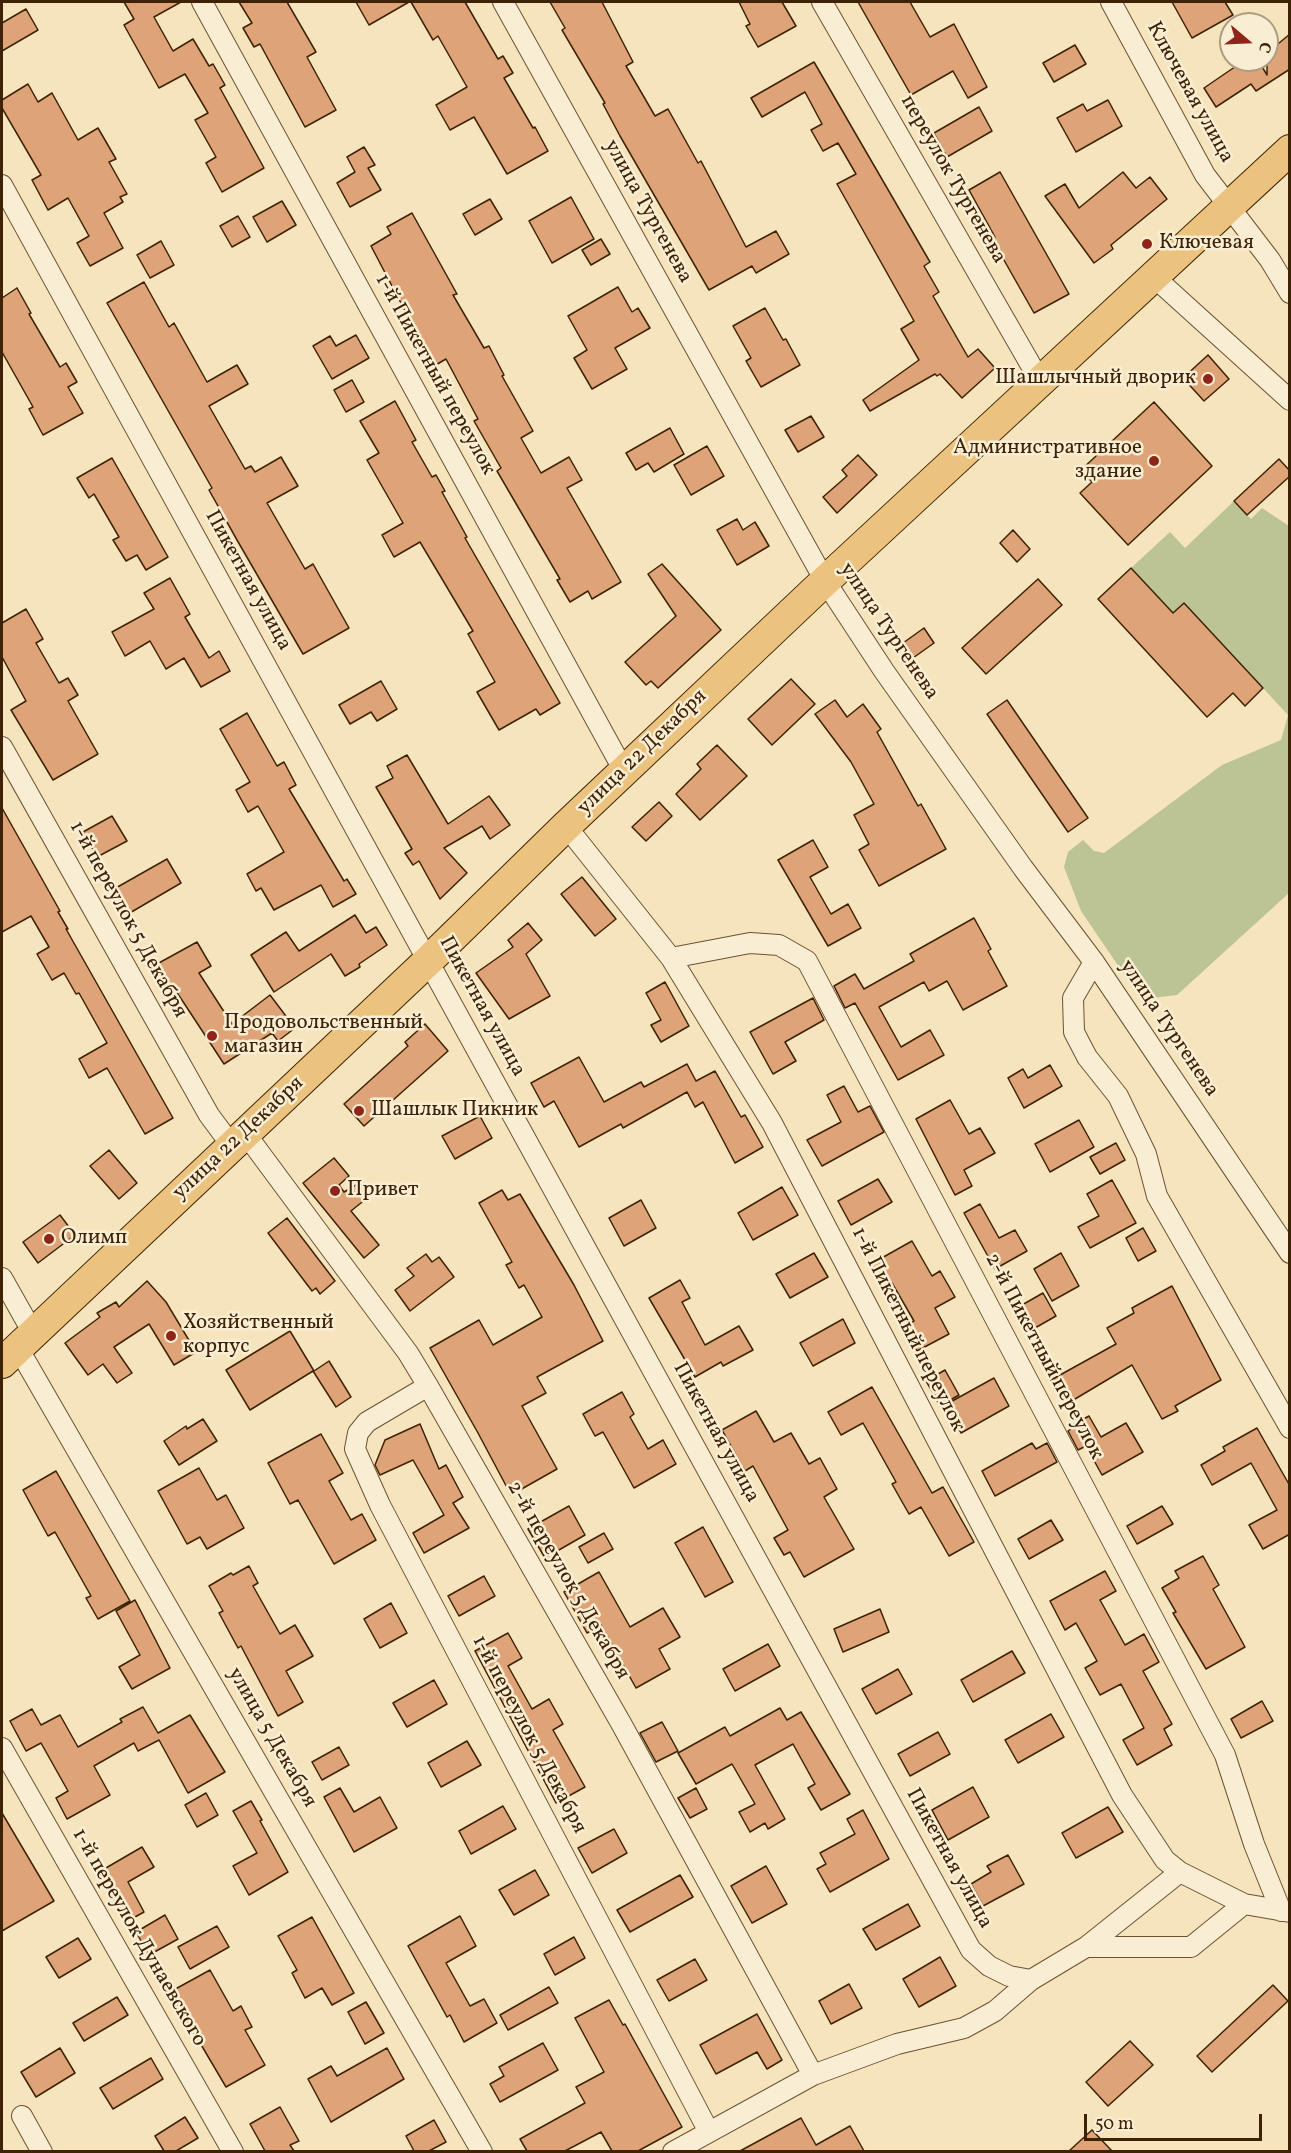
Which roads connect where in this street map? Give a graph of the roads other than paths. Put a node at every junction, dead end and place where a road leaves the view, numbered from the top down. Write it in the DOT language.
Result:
graph roads {
  1 [pos="202,2"];
  2 [pos="503,2"];
  3 [pos="822,2"];
  4 [pos="1111,2"];
  5 [pos="1290,150"];
  6 [pos="2,185"];
  7 [pos="1229,206"];
  8 [pos="1153,276"];
  9 [pos="1290,293"];
  10 [pos="1040,381"];
  11 [pos="1290,400"];
  12 [pos="825,581"];
  13 [pos="2,747"];
  14 [pos="624,771"];
  15 [pos="566,826"];
  16 [pos="671,958"];
  17 [pos="428,961"];
  18 [pos="1094,962"];
  19 [pos="239,1139"];
  20 [pos="1290,1254"];
  21 [pos="2,1278"];
  22 [pos="17,1348"];
  23 [pos="428,1386"];
  24 [pos="1290,1428"];
  25 [pos="2,1748"];
  26 [pos="1180,1872"];
  27 [pos="1244,1904"];
  28 [pos="1285,1912"];
  29 [pos="1086,1947"];
  30 [pos="1030,1980"];
  31 [pos="813,2075"];
  32 [pos="22,2116"];
  33 [pos="709,2132"];
  34 [pos="42,2151"];
  35 [pos="233,2151"];
  36 [pos="482,2151"];
  37 [pos="674,2151"];
  1 -- 14 [label="street, 1-й Пикетный переулок"];
  2 -- 12 [label="street, улица Тургенева"];
  3 -- 10 [label="street, переулок Тургенева"];
  4 -- 7 [label="street, Ключевая улица"];
  5 -- 7 [label="main road, улица 22 Декабря"];
  6 -- 17 [label="street, Пикетная улица"];
  7 -- 8 [label="main road, улица 22 Декабря"];
  7 -- 9 [label="street, Ключевая улица"];
  8 -- 10 [label="main road, улица 22 Декабря"];
  8 -- 11 [label="street"];
  10 -- 12 [label="main road, улица 22 Декабря"];
  12 -- 14 [label="main road, улица 22 Декабря"];
  12 -- 18 [label="street, улица Тургенева"];
  13 -- 19 [label="street, 1-й переулок 5 Декабря"];
  14 -- 15 [label="main road, улица 22 Декабря"];
  15 -- 16 [label="street, 1-й Пикетный переулок"];
  15 -- 17 [label="main road, улица 22 Декабря"];
  16 -- 26 [label="street, 1-й Пикетный переулок"];
  16 -- 28 [label="street, 2-й Пикетный переулок"];
  17 -- 19 [label="main road, улица 22 Декабря"];
  17 -- 30 [label="street, Пикетная улица"];
  18 -- 20 [label="street, улица Тургенева"];
  18 -- 24 [label="street"];
  19 -- 22 [label="main road, улица 22 Декабря"];
  19 -- 23 [label="street, 2-й переулок 5 Декабря"];
  21 -- 22 [label="street, улица 5 Декабря"];
  22 -- 36 [label="street, улица 5 Декабря"];
  23 -- 31 [label="street, 2-й переулок 5 Декабря"];
  23 -- 33 [label="street, 1-й переулок 5 Декабря"];
  25 -- 35 [label="street, 1-й переулок Дунаевского"];
  26 -- 27 [label="street, 1-й Пикетный переулок"];
  26 -- 29 [label="street"];
  27 -- 28 [label="street, 1-й Пикетный переулок"];
  27 -- 29 [label="street"];
  29 -- 30 [label="street"];
  30 -- 31 [label="street"];
  31 -- 33 [label="street"];
  32 -- 34 [label="street"];
  33 -- 37 [label="street"];
}
